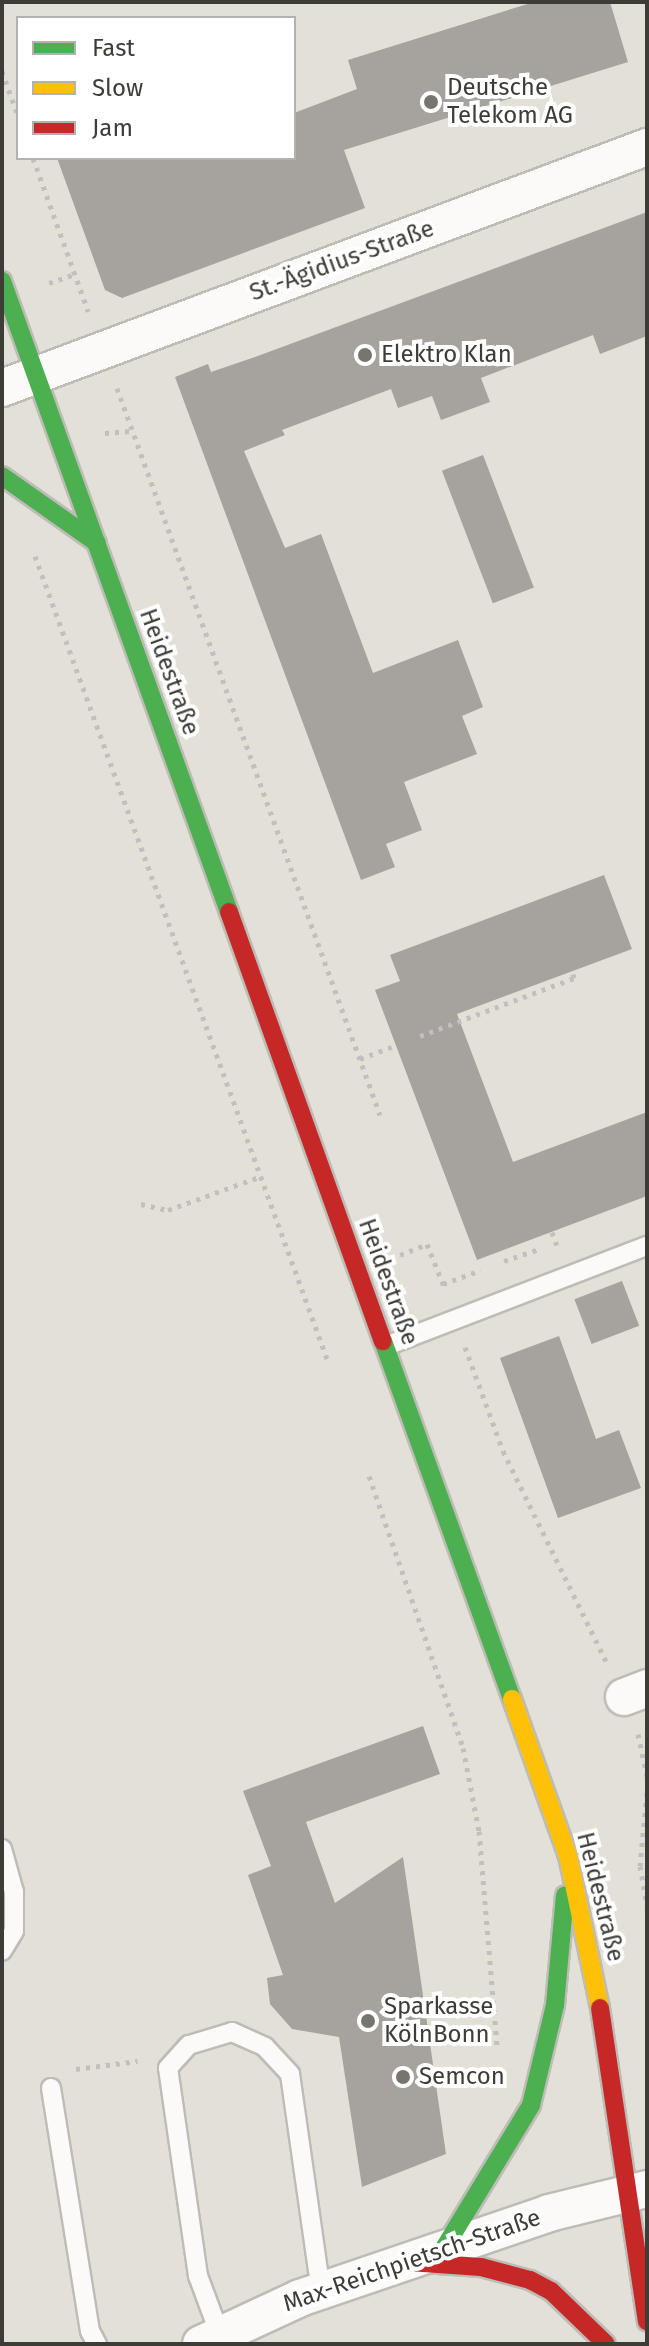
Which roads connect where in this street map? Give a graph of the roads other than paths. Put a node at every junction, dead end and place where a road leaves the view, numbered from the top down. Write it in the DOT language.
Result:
graph roads {
  1 [pos="647,147"];
  2 [pos="2,281"];
  3 [pos="37,377"];
  4 [pos="2,388"];
  5 [pos="2,476"];
  6 [pos="97,543"];
  7 [pos="647,1246"];
  8 [pos="386,1346"];
  9 [pos="2,1849"];
  10 [pos="568,1856"];
  11 [pos="2,1951"];
  12 [pos="51,2088"];
  13 [pos="637,2190"];
  14 [pos="443,2250"];
  15 [pos="409,2262"];
  16 [pos="321,2291"];
  17 [pos="647,2321"];
  18 [pos="210,2340"];
  19 [pos="97,2344"];
  20 [pos="606,2344"];
  1 -- 3 [label="street, St.-Ägidius-Straße"];
  2 -- 3 [label="main road, Heidestraße"];
  3 -- 4 [label="street, St.-Ägidius-Straße"];
  3 -- 6 [label="main road, Heidestraße"];
  5 -- 6 [label="main road"];
  6 -- 8 [label="main road, Heidestraße"];
  7 -- 8 [label="lane"];
  8 -- 10 [label="main road, Heidestraße"];
  9 -- 11 [label="lane"];
  10 -- 13 [label="main road, Heidestraße"];
  10 -- 14 [label="main road"];
  12 -- 19 [label="lane"];
  13 -- 14 [label="street, Max-Reichpietsch-Straße"];
  13 -- 17 [label="main road, Heidestraße"];
  14 -- 15 [label="street, Max-Reichpietsch-Straße"];
  15 -- 16 [label="street, Max-Reichpietsch-Straße"];
  15 -- 20 [label="main road"];
  16 -- 18 [label="street, Max-Reichpietsch-Straße"];
  16 -- 18 [label="lane"];
}
